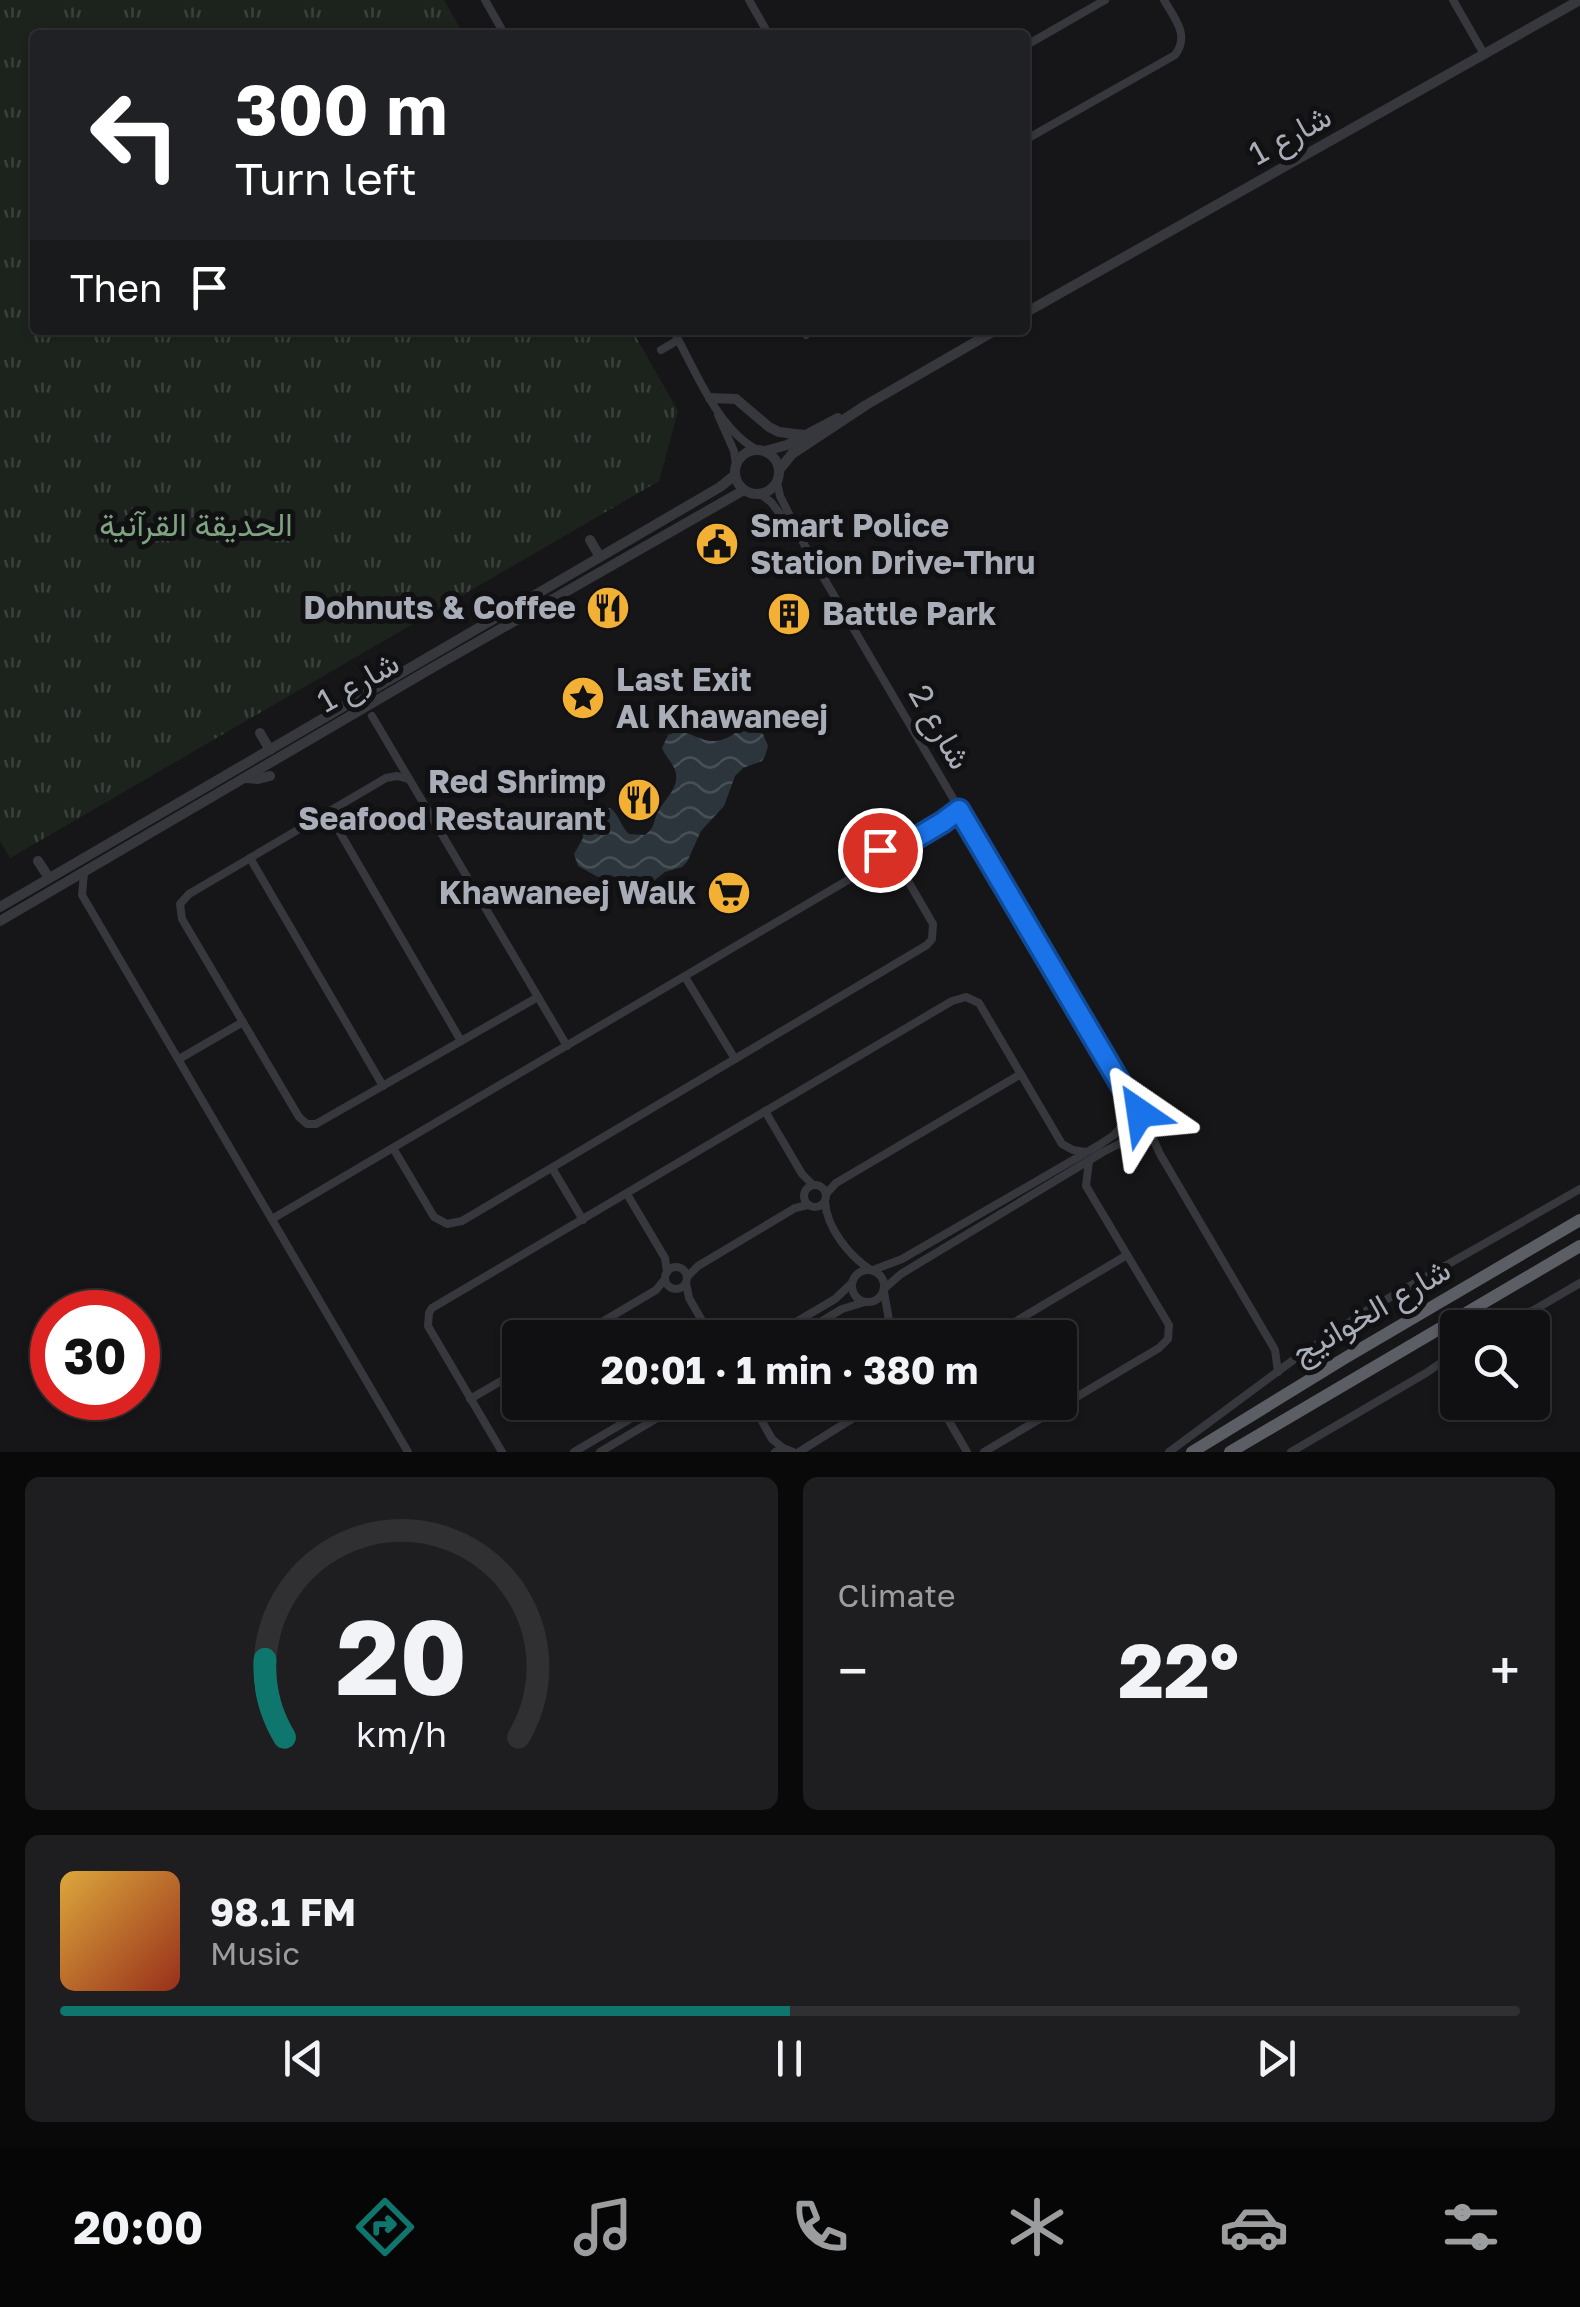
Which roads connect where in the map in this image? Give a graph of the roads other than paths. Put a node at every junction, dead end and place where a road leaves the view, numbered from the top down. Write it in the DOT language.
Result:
graph roads {
  1 [pos="485,0"];
  2 [pos="749,0"];
  3 [pos="1105,0"];
  4 [pos="1164,0"];
  5 [pos="1454,0"];
  6 [pos="1580,0"];
  7 [pos="502,30"];
  8 [pos="766,30"];
  9 [pos="1030,43"];
  10 [pos="1484,54"];
  11 [pos="1030,137"];
  12 [pos="1030,310"];
  13 [pos="676,335"];
  14 [pos="987,335"];
  15 [pos="678,340"];
  16 [pos="662,350"];
  17 [pos="710,398"];
  18 [pos="866,404"];
  19 [pos="805,436"];
  20 [pos="762,450"];
  21 [pos="736,469"];
  22 [pos="778,476"];
  23 [pos="744,490"];
  24 [pos="760,494"];
  25 [pos="590,540"];
  26 [pos="802,541"];
  27 [pos="600,557"];
  28 [pos="372,716"];
  29 [pos="260,733"];
  30 [pos="270,750"];
  31 [pos="396,758"];
  32 [pos="270,776"];
  33 [pos="245,778"];
  34 [pos="386,778"];
  35 [pos="408,779"];
  36 [pos="328,812"];
  37 [pos="961,812"];
  38 [pos="901,847"];
  39 [pos="250,858"];
  40 [pos="882,860"];
  41 [pos="38,861"];
  42 [pos="897,862"];
  43 [pos="84,873"];
  44 [pos="49,878"];
  45 [pos="62,885"];
  46 [pos="82,895"];
  47 [pos="0,907"];
  48 [pos="0,921"];
  49 [pos="684,977"];
  50 [pos="538,997"];
  51 [pos="243,1022"];
  52 [pos="461,1041"];
  53 [pos="567,1046"];
  54 [pos="178,1059"];
  55 [pos="735,1059"];
  56 [pos="1021,1074"];
  57 [pos="383,1086"];
  58 [pos="1126,1093"];
  59 [pos="765,1111"];
  60 [pos="1140,1113"];
  61 [pos="1125,1122"];
  62 [pos="1150,1132"];
  63 [pos="1136,1140"];
  64 [pos="1062,1144"];
  65 [pos="394,1148"];
  66 [pos="1160,1154"];
  67 [pos="1087,1157"];
  68 [pos="552,1168"];
  69 [pos="1059,1173"];
  70 [pos="1086,1186"];
  71 [pos="1580,1190"];
  72 [pos="627,1194"];
  73 [pos="815,1196"];
  74 [pos="272,1219"];
  75 [pos="583,1220"];
  76 [pos="1580,1220"];
  77 [pos="1580,1246"];
  78 [pos="849,1253"];
  79 [pos="1127,1254"];
  80 [pos="698,1266"];
  81 [pos="872,1270"];
  82 [pos="673,1277"];
  83 [pos="687,1280"];
  84 [pos="852,1282"];
  85 [pos="1580,1283"];
  86 [pos="884,1290"];
  87 [pos="688,1298"];
  88 [pos="867,1302"];
  89 [pos="1534,1310"];
  90 [pos="605,1320"];
  91 [pos="701,1320"];
  92 [pos="800,1320"];
  93 [pos="824,1320"];
  94 [pos="889,1320"];
  95 [pos="1018,1320"];
  96 [pos="1275,1350"];
  97 [pos="1296,1358"];
  98 [pos="1440,1363"];
  99 [pos="1278,1372"];
  100 [pos="502,1380"];
  101 [pos="470,1399"];
  102 [pos="628,1420"];
  103 [pos="654,1420"];
  104 [pos="762,1420"];
  105 [pos="844,1420"];
  106 [pos="948,1420"];
  107 [pos="788,1450"];
  108 [pos="408,1452"];
  109 [pos="502,1452"];
  110 [pos="574,1452"];
  111 [pos="600,1452"];
  112 [pos="967,1452"];
  113 [pos="984,1452"];
  114 [pos="1169,1452"];
  115 [pos="1192,1452"];
  116 [pos="1230,1452"];
  117 [pos="1291,1452"];
  1 -- 7 [label="street"];
  2 -- 8 [label="street"];
  3 -- 9 [label="street"];
  4 -- 11 [label="street"];
  5 -- 10 [label="street"];
  6 -- 10 [label="street, شارع 1"];
  10 -- 12 [label="street, شارع 1"];
  13 -- 15 [label="street"];
  14 -- 18 [label="street"];
  15 -- 16 [label="street"];
  15 -- 17 [label="street"];
  17 -- 19 [label="street"];
  17 -- 20 [label="street"];
  17 -- 21 [label="street"];
  18 -- 19 [label="street"];
  18 -- 22 [label="street"];
  19 -- 20 [label="street"];
  20 -- 21 [label="street"];
  20 -- 22 [label="street"];
  21 -- 23 [label="street"];
  21 -- 27 [label="street, شارع 1"];
  22 -- 24 [label="street"];
  22 -- 26 [label="street, شارع 2"];
  23 -- 24 [label="street"];
  23 -- 33 [label="street, شارع 1"];
  24 -- 26 [label="street, شارع 2"];
  25 -- 27 [label="street"];
  26 -- 37 [label="street, شارع 2"];
  27 -- 30 [label="street, شارع 1"];
  28 -- 31 [label="street"];
  29 -- 30 [label="street"];
  30 -- 44 [label="street, شارع 1"];
  31 -- 34 [label="street"];
  31 -- 35 [label="street"];
  32 -- 33 [label="street"];
  33 -- 43 [label="street, شارع 1"];
  34 -- 35 [label="street"];
  34 -- 36 [label="street"];
  35 -- 50 [label="street"];
  36 -- 39 [label="street"];
  36 -- 52 [label="street"];
  37 -- 38 [label="street"];
  37 -- 58 [label="street, شارع 2"];
  38 -- 40 [label="street"];
  38 -- 42 [label="street"];
  39 -- 51 [label="street"];
  39 -- 57 [label="street"];
  40 -- 42 [label="street"];
  40 -- 49 [label="street"];
  41 -- 44 [label="street"];
  42 -- 55 [label="street"];
  43 -- 45 [label="street, شارع 1"];
  43 -- 46 [label="street"];
  44 -- 47 [label="street, شارع 1"];
  45 -- 46 [label="street"];
  45 -- 48 [label="street, شارع 1"];
  46 -- 54 [label="street"];
  49 -- 53 [label="street"];
  49 -- 55 [label="street"];
  50 -- 52 [label="street"];
  50 -- 53 [label="street"];
  51 -- 54 [label="street"];
  51 -- 57 [label="street"];
  52 -- 57 [label="street"];
  53 -- 65 [label="street"];
  54 -- 74 [label="street"];
  55 -- 68 [label="street"];
  56 -- 59 [label="street"];
  56 -- 64 [label="street"];
  56 -- 73 [label="street"];
  58 -- 60 [label="street, شارع 2"];
  58 -- 61 [label="street"];
  59 -- 72 [label="street"];
  59 -- 73 [label="street"];
  60 -- 61 [label="street"];
  60 -- 62 [label="street"];
  61 -- 63 [label="street"];
  61 -- 67 [label="street"];
  62 -- 63 [label="street"];
  62 -- 66 [label="street"];
  63 -- 66 [label="street"];
  63 -- 67 [label="street"];
  64 -- 67 [label="street"];
  64 -- 69 [label="street"];
  65 -- 68 [label="street"];
  65 -- 74 [label="street"];
  66 -- 96 [label="street"];
  67 -- 69 [label="street"];
  67 -- 70 [label="street"];
  68 -- 75 [label="street"];
  69 -- 70 [label="street"];
  69 -- 81 [label="street"];
  69 -- 86 [label="street"];
  70 -- 79 [label="street"];
  71 -- 97 [label="street"];
  72 -- 75 [label="street"];
  72 -- 82 [label="street"];
  73 -- 78 [label="street"];
  73 -- 80 [label="street"];
  74 -- 108 [label="street"];
  75 -- 101 [label="street"];
  76 -- 115 [label="highway, شارع الخوانيج"];
  77 -- 116 [label="highway, شارع الخوانيج"];
  78 -- 81 [label="street"];
  78 -- 84 [label="street"];
  79 -- 95 [label="street"];
  79 -- 113 [label="street"];
  80 -- 82 [label="street"];
  80 -- 83 [label="street"];
  81 -- 84 [label="street"];
  81 -- 86 [label="street"];
  82 -- 83 [label="street"];
  82 -- 83 [label="street"];
  82 -- 87 [label="street"];
  82 -- 90 [label="street"];
  83 -- 87 [label="street"];
  84 -- 88 [label="street"];
  84 -- 92 [label="street"];
  85 -- 89 [label="street"];
  86 -- 88 [label="street"];
  86 -- 94 [label="street"];
  87 -- 91 [label="street"];
  88 -- 93 [label="street"];
  88 -- 94 [label="street"];
  96 -- 97 [label="street"];
  96 -- 99 [label="street"];
  97 -- 99 [label="street"];
  98 -- 117 [label="street"];
  99 -- 114 [label="street"];
  100 -- 101 [label="street"];
  101 -- 109 [label="street"];
  102 -- 110 [label="street"];
  103 -- 111 [label="street"];
  104 -- 107 [label="street"];
  105 -- 107 [label="street"];
  106 -- 112 [label="street"];
}
